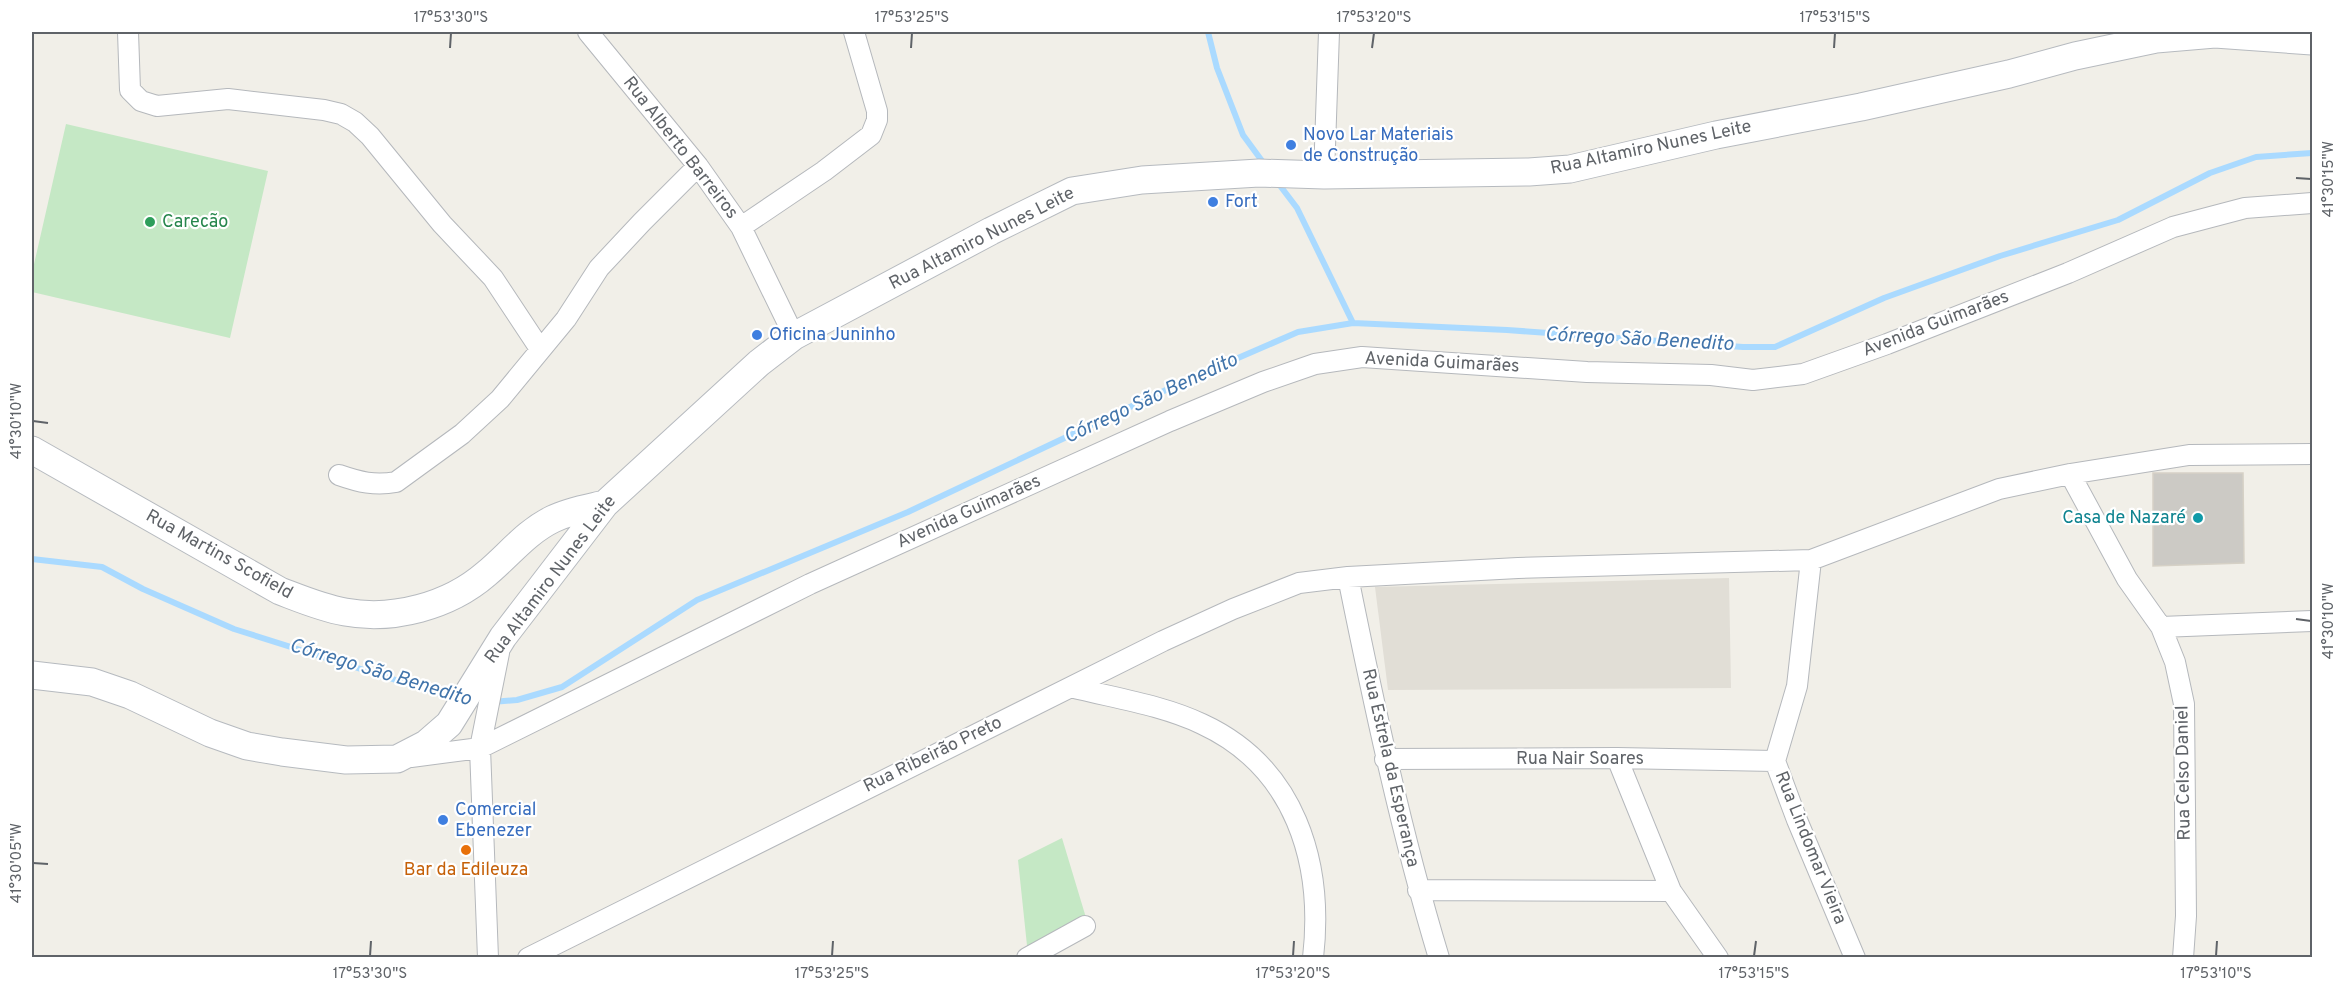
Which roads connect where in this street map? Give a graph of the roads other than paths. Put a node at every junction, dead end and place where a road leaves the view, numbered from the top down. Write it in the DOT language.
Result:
graph roads {
  1 [pos="128,32"];
  2 [pos="588,32"];
  3 [pos="854,32"];
  4 [pos="1329,32"];
  5 [pos="2313,41"];
  6 [pos="698,166"];
  7 [pos="1324,175"];
  8 [pos="2313,203"];
  9 [pos="741,227"];
  10 [pos="794,336"];
  11 [pos="540,349"];
  12 [pos="32,450"];
  13 [pos="2313,454"];
  14 [pos="2070,474"];
  15 [pos="339,475"];
  16 [pos="605,504"];
  17 [pos="1811,560"];
  18 [pos="1348,577"];
  19 [pos="2313,621"];
  20 [pos="2161,627"];
  21 [pos="503,637"];
  22 [pos="32,675"];
  23 [pos="1071,687"];
  24 [pos="481,742"];
  25 [pos="1617,758"];
  26 [pos="397,759"];
  27 [pos="1385,759"];
  28 [pos="1775,761"];
  29 [pos="1418,890"];
  30 [pos="1671,891"];
  31 [pos="1085,926"];
  32 [pos="488,957"];
  33 [pos="528,957"];
  34 [pos="1027,957"];
  35 [pos="1313,957"];
  36 [pos="1439,957"];
  37 [pos="1719,957"];
  38 [pos="1855,957"];
  39 [pos="2183,957"];
  1 -- 11 [label="street"];
  2 -- 6 [label="street, Rua Alberto Barreiros"];
  3 -- 9 [label="street"];
  4 -- 7 [label="street"];
  5 -- 7 [label="main road, Rua Altamiro Nunes Leite"];
  6 -- 9 [label="street, Rua Alberto Barreiros"];
  6 -- 11 [label="street"];
  7 -- 10 [label="main road, Rua Altamiro Nunes Leite"];
  8 -- 24 [label="street, Avenida Guimarães"];
  9 -- 10 [label="street, Rua Alberto Barreiros"];
  10 -- 16 [label="main road, Rua Altamiro Nunes Leite"];
  11 -- 15 [label="street"];
  12 -- 16 [label="main road, Rua Martins Scofield"];
  13 -- 14 [label="street, Rua Ribeirão Preto"];
  14 -- 17 [label="street, Rua Ribeirão Preto"];
  14 -- 20 [label="street, Rua Celso Daniel"];
  16 -- 21 [label="main road, Rua Altamiro Nunes Leite"];
  17 -- 18 [label="street, Rua Ribeirão Preto"];
  17 -- 28 [label="street, Rua Lindomar Vieira"];
  18 -- 23 [label="street, Rua Ribeirão Preto"];
  18 -- 27 [label="street, Rua Estrela da Esperança"];
  19 -- 20 [label="street"];
  20 -- 39 [label="street, Rua Celso Daniel"];
  21 -- 24 [label="street"];
  21 -- 26 [label="main road, Rua Altamiro Nunes Leite"];
  22 -- 26 [label="main road, Rua Altamiro Nunes Leite"];
  23 -- 33 [label="street, Rua Ribeirão Preto"];
  23 -- 35 [label="street"];
  24 -- 26 [label="street, Avenida Guimarães"];
  24 -- 32 [label="street"];
  25 -- 27 [label="street, Rua Nair Soares"];
  25 -- 28 [label="street, Rua Nair Soares"];
  25 -- 30 [label="street"];
  27 -- 29 [label="street, Rua Estrela da Esperança"];
  28 -- 38 [label="street, Rua Lindomar Vieira"];
  29 -- 30 [label="street"];
  29 -- 36 [label="street, Rua Estrela da Esperança"];
  30 -- 37 [label="street"];
  31 -- 34 [label="street"];
}
